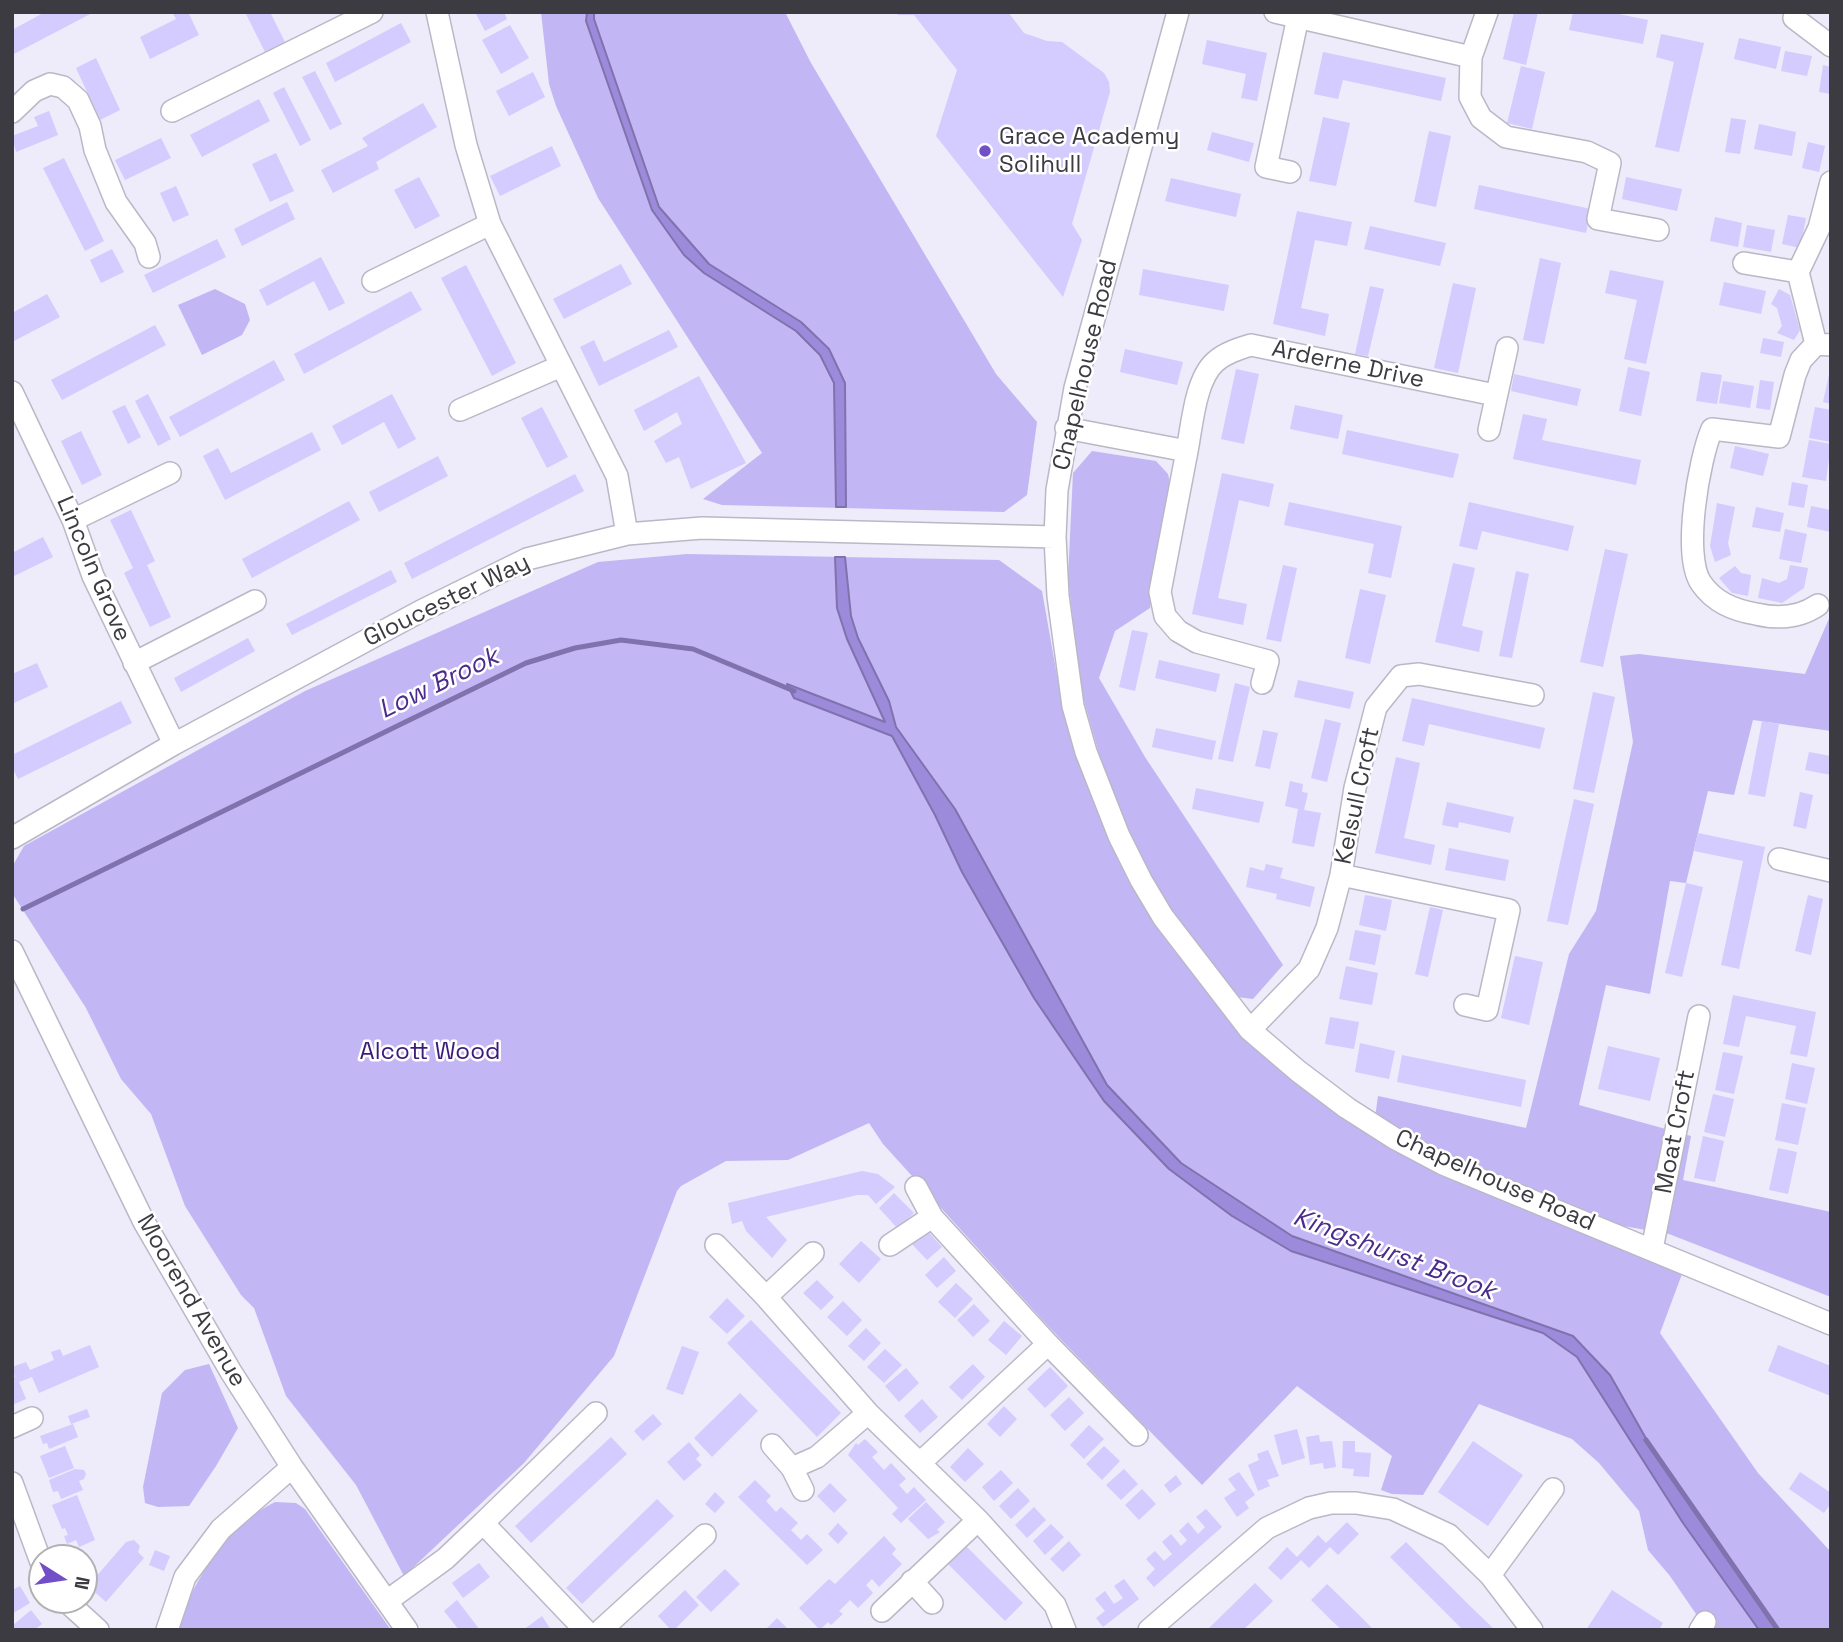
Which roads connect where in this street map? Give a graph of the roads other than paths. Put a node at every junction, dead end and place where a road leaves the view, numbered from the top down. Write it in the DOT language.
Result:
graph roads {
  1 [pos="372,12"];
  2 [pos="436,12"];
  3 [pos="1178,12"];
  4 [pos="1275,12"];
  5 [pos="1487,12"];
  6 [pos="1298,18"];
  7 [pos="1794,18"];
  8 [pos="1831,46"];
  9 [pos="1471,57"];
  10 [pos="172,111"];
  11 [pos="12,112"];
  12 [pos="1290,172"];
  13 [pos="1831,182"];
  14 [pos="490,224"];
  15 [pos="1658,230"];
  16 [pos="149,257"];
  17 [pos="1744,263"];
  18 [pos="1798,272"];
  19 [pos="373,281"];
  20 [pos="1823,345"];
  21 [pos="1507,348"];
  22 [pos="561,366"];
  23 [pos="12,392"];
  24 [pos="1495,395"];
  25 [pos="460,410"];
  26 [pos="1066,428"];
  27 [pos="1489,430"];
  28 [pos="1187,452"];
  29 [pos="170,473"];
  30 [pos="73,520"];
  31 [pos="627,534"];
  32 [pos="1055,537"];
  33 [pos="255,601"];
  34 [pos="1818,605"];
  35 [pos="134,663"];
  36 [pos="1262,683"];
  37 [pos="1533,695"];
  38 [pos="174,744"];
  39 [pos="12,838"];
  40 [pos="1779,859"];
  41 [pos="1831,871"];
  42 [pos="1342,875"];
  43 [pos="12,951"];
  44 [pos="1465,1005"];
  45 [pos="1699,1016"];
  46 [pos="1250,1030"];
  47 [pos="916,1187"];
  48 [pos="932,1217"];
  49 [pos="716,1245"];
  50 [pos="890,1245"];
  51 [pos="1653,1249"];
  52 [pos="813,1253"];
  53 [pos="766,1297"];
  54 [pos="1831,1324"];
  55 [pos="1048,1343"];
  56 [pos="596,1413"];
  57 [pos="869,1413"];
  58 [pos="33,1418"];
  59 [pos="12,1427"];
  60 [pos="1137,1435"];
  61 [pos="772,1445"];
  62 [pos="920,1463"];
  63 [pos="292,1467"];
  64 [pos="792,1468"];
  65 [pos="12,1483"];
  66 [pos="1553,1489"];
  67 [pos="803,1490"];
  68 [pos="17,1514"];
  69 [pos="978,1520"];
  70 [pos="482,1522"];
  71 [pos="705,1535"];
  72 [pos="32,1544"];
  73 [pos="1490,1574"];
  74 [pos="912,1581"];
  75 [pos="387,1601"];
  76 [pos="932,1603"];
  77 [pos="882,1611"];
  78 [pos="80,1614"];
  79 [pos="97,1630"];
  80 [pos="167,1630"];
  81 [pos="407,1630"];
  82 [pos="585,1630"];
  83 [pos="601,1630"];
  84 [pos="1065,1630"];
  85 [pos="1149,1630"];
  86 [pos="1532,1630"];
  1 -- 10 [label="street"];
  2 -- 14 [label="street"];
  3 -- 26 [label="street, Chapelhouse Road"];
  4 -- 6 [label="street"];
  5 -- 9 [label="street"];
  6 -- 9 [label="street"];
  6 -- 12 [label="street"];
  7 -- 8 [label="street"];
  9 -- 15 [label="street"];
  11 -- 16 [label="street"];
  13 -- 18 [label="street"];
  14 -- 19 [label="street"];
  14 -- 22 [label="street"];
  17 -- 18 [label="street"];
  18 -- 20 [label="street"];
  20 -- 34 [label="street"];
  21 -- 24 [label="street"];
  22 -- 25 [label="street"];
  22 -- 31 [label="street"];
  23 -- 30 [label="street, Lincoln Grove"];
  24 -- 27 [label="street"];
  24 -- 28 [label="street, Arderne Drive"];
  26 -- 28 [label="street"];
  26 -- 32 [label="street, Chapelhouse Road"];
  28 -- 36 [label="street, Arderne Drive"];
  29 -- 30 [label="street"];
  30 -- 35 [label="street, Lincoln Grove"];
  31 -- 32 [label="street, Gloucester Way"];
  31 -- 38 [label="street, Gloucester Way"];
  32 -- 46 [label="street, Chapelhouse Road"];
  33 -- 35 [label="street"];
  35 -- 38 [label="street, Lincoln Grove"];
  37 -- 42 [label="street, Kelsull Croft"];
  38 -- 39 [label="street, Gloucester Way"];
  40 -- 41 [label="street"];
  42 -- 44 [label="street"];
  42 -- 46 [label="street, Kelsull Croft"];
  43 -- 63 [label="street, Moorend Avenue"];
  45 -- 51 [label="street, Moat Croft"];
  46 -- 51 [label="street, Chapelhouse Road"];
  47 -- 48 [label="street"];
  48 -- 50 [label="street"];
  48 -- 55 [label="street"];
  49 -- 53 [label="street"];
  51 -- 54 [label="street, Chapelhouse Road"];
  52 -- 53 [label="street"];
  53 -- 57 [label="street"];
  55 -- 60 [label="street"];
  55 -- 62 [label="street"];
  56 -- 70 [label="street"];
  57 -- 62 [label="street"];
  57 -- 64 [label="street"];
  58 -- 59 [label="street"];
  61 -- 64 [label="street"];
  62 -- 69 [label="street"];
  63 -- 75 [label="street, Moorend Avenue"];
  63 -- 80 [label="street"];
  64 -- 67 [label="street"];
  65 -- 68 [label="street"];
  66 -- 73 [label="street"];
  68 -- 72 [label="street"];
  69 -- 74 [label="street"];
  69 -- 84 [label="street"];
  70 -- 75 [label="street"];
  70 -- 82 [label="street"];
  71 -- 83 [label="street"];
  73 -- 85 [label="street"];
  73 -- 86 [label="street"];
  74 -- 76 [label="street"];
  74 -- 77 [label="street"];
  75 -- 81 [label="street, Moorend Avenue"];
  78 -- 79 [label="street"];
}
